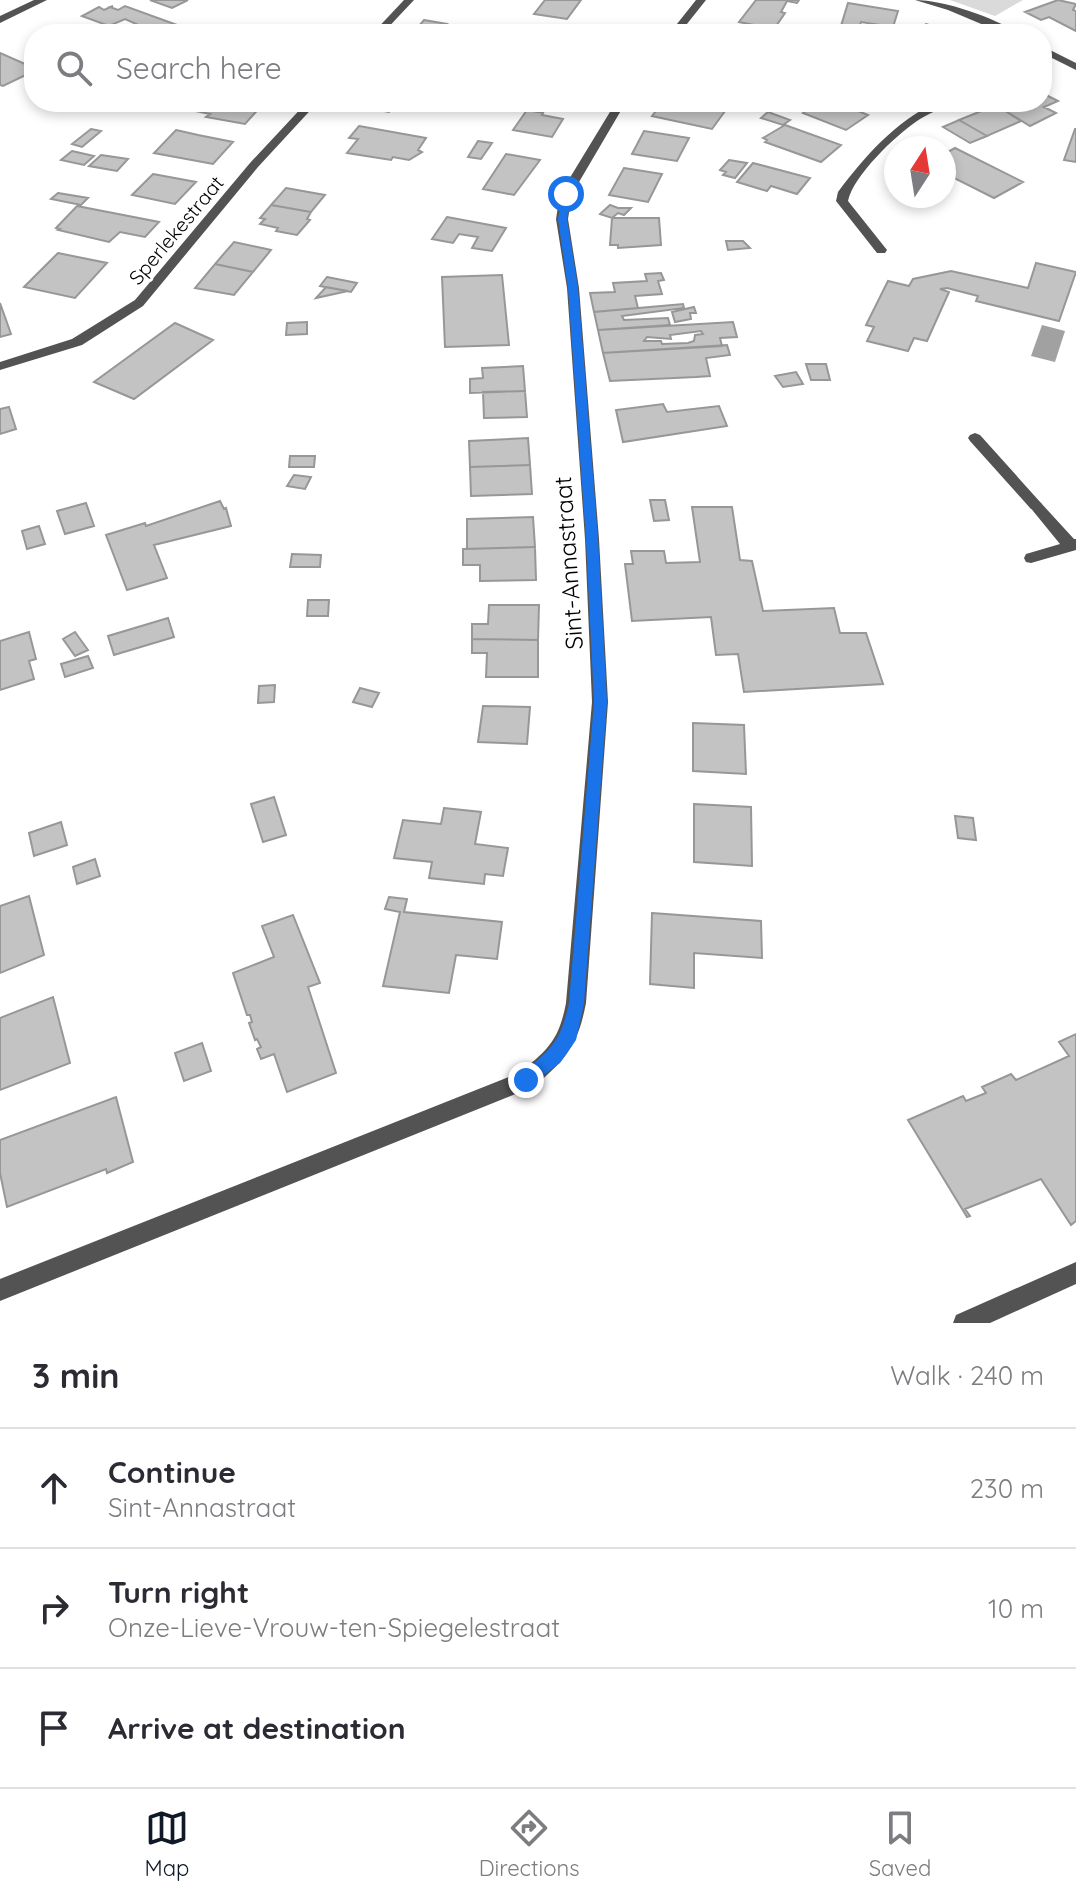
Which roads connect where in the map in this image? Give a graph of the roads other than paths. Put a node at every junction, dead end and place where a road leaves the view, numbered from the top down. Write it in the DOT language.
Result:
graph roads {
  1 [pos="42,0"];
  2 [pos="409,0"];
  3 [pos="701,0"];
  4 [pos="920,0"];
  5 [pos="0,20"];
  6 [pos="386,24"];
  7 [pos="682,24"];
  8 [pos="990,24"];
  9 [pos="1052,56"];
  10 [pos="1076,67"];
  11 [pos="304,112"];
  12 [pos="615,112"];
  13 [pos="923,112"];
  14 [pos="881,250"];
  15 [pos="0,366"];
  16 [pos="975,438"];
  17 [pos="1073,545"];
  18 [pos="1031,558"];
  19 [pos="1076,1273"];
  20 [pos="0,1290"];
  21 [pos="964,1323"];
  1 -- 5 [label="street"];
  2 -- 6 [label="street"];
  3 -- 7 [label="street"];
  4 -- 8 [label="street"];
  9 -- 10 [label="street"];
  11 -- 15 [label="street, Sperlekestraat"];
  12 -- 20 [label="street, Sint-Annastraat"];
  13 -- 14 [label="street"];
  16 -- 17 [label="street"];
  17 -- 18 [label="street"];
  19 -- 21 [label="street"];
}
